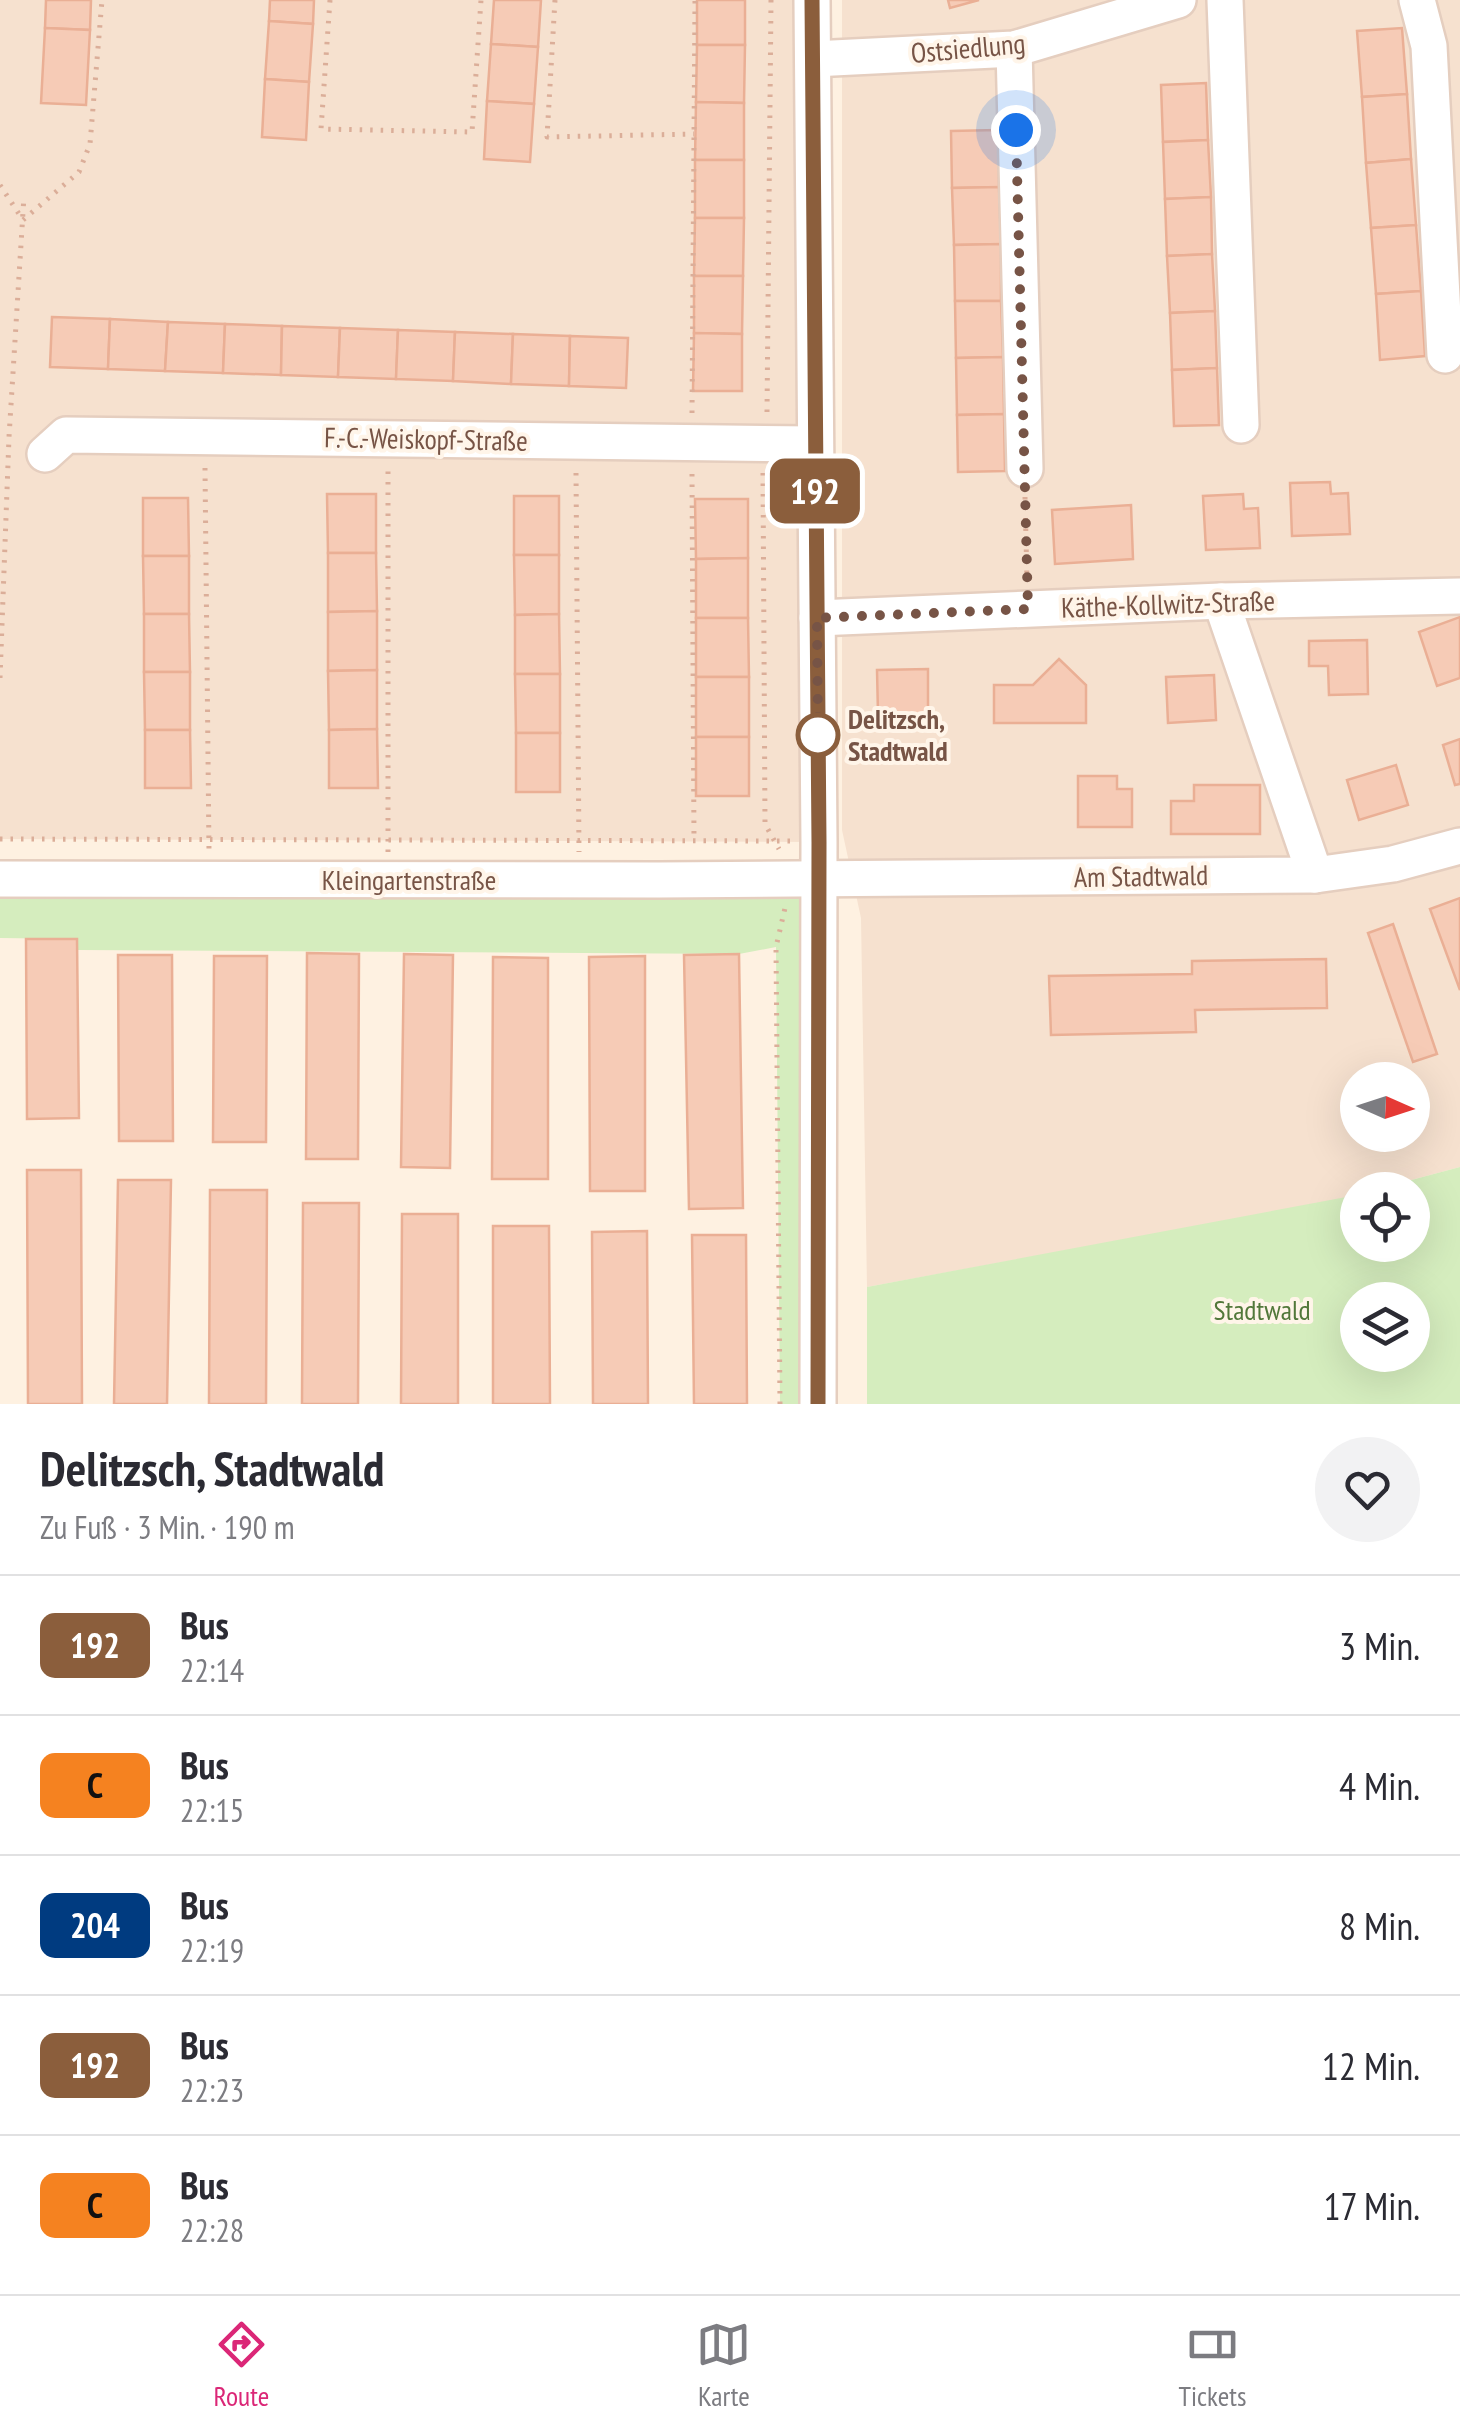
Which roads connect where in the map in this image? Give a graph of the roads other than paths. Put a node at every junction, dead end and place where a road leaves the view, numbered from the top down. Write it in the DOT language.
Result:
graph roads {
  1 [pos="812,0"];
  2 [pos="1178,0"];
  3 [pos="1225,0"];
  4 [pos="1417,0"];
  5 [pos="1014,49"];
  6 [pos="812,59"];
  7 [pos="1445,355"];
  8 [pos="1241,424"];
  9 [pos="814,444"];
  10 [pos="44,454"];
  11 [pos="1024,469"];
  12 [pos="1460,596"];
  13 [pos="1220,601"];
  14 [pos="817,618"];
  15 [pos="1460,846"];
  16 [pos="1314,874"];
  17 [pos="0,879"];
  18 [pos="802,880"];
  19 [pos="818,1404"];
  1 -- 6 [label="street"];
  2 -- 5 [label="street, Ostsiedlung"];
  3 -- 8 [label="street"];
  4 -- 7 [label="street"];
  5 -- 6 [label="street, Ostsiedlung"];
  5 -- 11 [label="street"];
  6 -- 9 [label="street"];
  9 -- 10 [label="street, F.-C.-Weiskopf-Straße"];
  9 -- 14 [label="street"];
  12 -- 13 [label="street, Käthe-Kollwitz-Straße"];
  13 -- 14 [label="street, Käthe-Kollwitz-Straße"];
  13 -- 16 [label="street"];
  14 -- 18 [label="street"];
  15 -- 16 [label="street, Am Stadtwald"];
  16 -- 18 [label="street, Am Stadtwald"];
  17 -- 18 [label="street, Kleingartenstraße"];
  18 -- 19 [label="street"];
}
